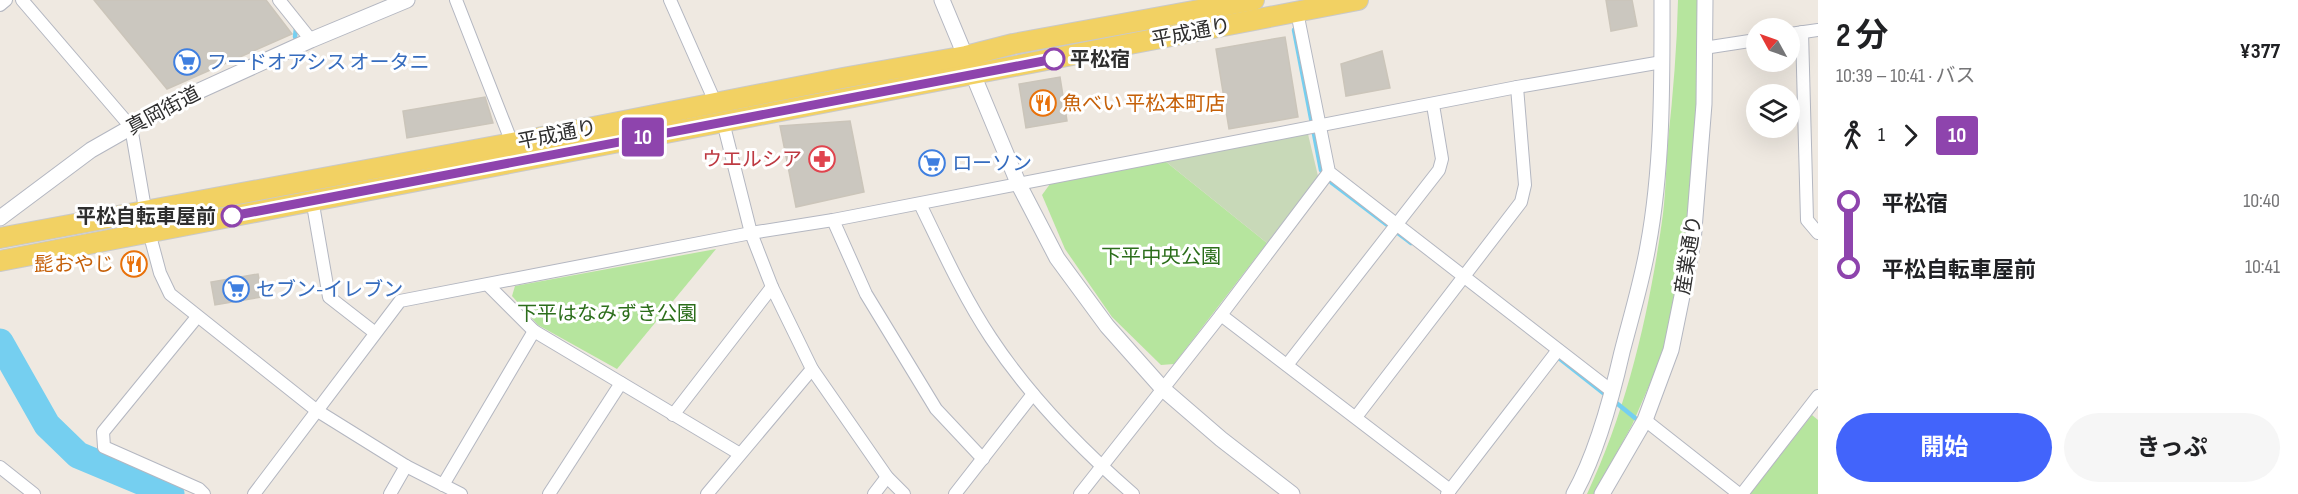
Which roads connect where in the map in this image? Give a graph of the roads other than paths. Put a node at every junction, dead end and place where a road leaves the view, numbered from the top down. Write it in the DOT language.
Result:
graph roads {
  1 [pos="6,0"];
  2 [pos="22,0"];
  3 [pos="279,0"];
  4 [pos="407,0"];
  5 [pos="456,0"];
  6 [pos="670,0"];
  7 [pos="942,0"];
  8 [pos="1254,0"];
  9 [pos="1358,0"];
  10 [pos="1662,0"];
  11 [pos="1705,0"];
  12 [pos="0,5"];
  13 [pos="1297,12"];
  14 [pos="1818,30"];
  15 [pos="1802,32"];
  16 [pos="311,40"];
  17 [pos="1746,42"];
  18 [pos="1704,48"];
  19 [pos="1662,62"];
  20 [pos="969,65"];
  21 [pos="1517,87"];
  22 [pos="1433,105"];
  23 [pos="720,113"];
  24 [pos="131,127"];
  25 [pos="1319,127"];
  26 [pos="512,143"];
  27 [pos="1329,172"];
  28 [pos="1019,184"];
  29 [pos="312,200"];
  30 [pos="920,204"];
  31 [pos="145,211"];
  32 [pos="0,218"];
  33 [pos="833,220"];
  34 [pos="1395,225"];
  35 [pos="150,232"];
  36 [pos="751,233"];
  37 [pos="1818,233"];
  38 [pos="0,238"];
  39 [pos="0,261"];
  40 [pos="1463,277"];
  41 [pos="488,285"];
  42 [pos="772,287"];
  43 [pos="1221,315"];
  44 [pos="197,317"];
  45 [pos="374,332"];
  46 [pos="534,332"];
  47 [pos="1558,350"];
  48 [pos="1287,365"];
  49 [pos="812,369"];
  50 [pos="621,383"];
  51 [pos="1163,389"];
  52 [pos="1613,392"];
  53 [pos="1033,394"];
  54 [pos="1818,396"];
  55 [pos="316,410"];
  56 [pos="673,415"];
  57 [pos="1356,417"];
  58 [pos="1645,420"];
  59 [pos="740,454"];
  60 [pos="982,459"];
  61 [pos="406,465"];
  62 [pos="0,467"];
  63 [pos="1102,467"];
  64 [pos="887,477"];
  65 [pos="443,485"];
  66 [pos="1449,492"];
  67 [pos="34,494"];
  68 [pos="204,494"];
  69 [pos="254,494"];
  70 [pos="390,494"];
  71 [pos="461,494"];
  72 [pos="549,494"];
  73 [pos="707,494"];
  74 [pos="874,494"];
  75 [pos="904,494"];
  76 [pos="955,494"];
  77 [pos="1080,494"];
  78 [pos="1134,494"];
  79 [pos="1292,494"];
  80 [pos="1574,494"];
  81 [pos="1602,494"];
  82 [pos="1740,494"];
  1 -- 12 [label="street"];
  2 -- 24 [label="street"];
  3 -- 16 [label="street"];
  4 -- 16 [label="street, 真岡街道"];
  5 -- 26 [label="street"];
  6 -- 23 [label="street"];
  7 -- 20 [label="street"];
  8 -- 20 [label="main road, 平成通り"];
  9 -- 13 [label="main road, 平成通り"];
  10 -- 19 [label="street, 産業通り"];
  11 -- 18 [label="street, 産業通り"];
  13 -- 20 [label="main road, 平成通り"];
  13 -- 25 [label="street"];
  14 -- 15 [label="street"];
  15 -- 37 [label="street"];
  16 -- 24 [label="street, 真岡街道"];
  17 -- 18 [label="street"];
  18 -- 58 [label="street, 産業通り"];
  19 -- 21 [label="street"];
  19 -- 52 [label="street, 産業通り"];
  20 -- 23 [label="main road, 平成通り"];
  20 -- 28 [label="street"];
  21 -- 22 [label="street"];
  21 -- 40 [label="street"];
  22 -- 25 [label="street"];
  22 -- 34 [label="street"];
  23 -- 26 [label="main road, 平成通り"];
  23 -- 29 [label="main road, 平成通り"];
  23 -- 36 [label="street"];
  24 -- 31 [label="street"];
  24 -- 32 [label="street, 真岡街道"];
  25 -- 27 [label="street"];
  25 -- 28 [label="street"];
  26 -- 31 [label="main road, 平成通り"];
  27 -- 34 [label="street"];
  27 -- 43 [label="street"];
  28 -- 30 [label="street"];
  28 -- 51 [label="street"];
  29 -- 35 [label="main road, 平成通り"];
  29 -- 45 [label="street"];
  30 -- 33 [label="street"];
  30 -- 53 [label="street"];
  31 -- 35 [label="street"];
  31 -- 38 [label="main road, 平成通り"];
  33 -- 36 [label="street"];
  33 -- 60 [label="street"];
  34 -- 40 [label="street"];
  34 -- 48 [label="street"];
  35 -- 39 [label="main road, 平成通り"];
  35 -- 44 [label="street"];
  36 -- 41 [label="street"];
  36 -- 42 [label="street"];
  40 -- 47 [label="street"];
  40 -- 57 [label="street"];
  41 -- 45 [label="street"];
  41 -- 46 [label="street"];
  42 -- 49 [label="street"];
  42 -- 56 [label="street"];
  43 -- 48 [label="street"];
  43 -- 51 [label="street"];
  44 -- 55 [label="street"];
  44 -- 68 [label="street"];
  45 -- 55 [label="street"];
  46 -- 50 [label="street"];
  46 -- 65 [label="street"];
  47 -- 52 [label="street"];
  47 -- 66 [label="street"];
  48 -- 57 [label="street"];
  49 -- 59 [label="street"];
  49 -- 64 [label="street"];
  50 -- 56 [label="street"];
  50 -- 72 [label="street"];
  51 -- 63 [label="street"];
  51 -- 79 [label="street"];
  52 -- 80 [label="street, 産業通り"];
  53 -- 60 [label="street"];
  53 -- 63 [label="street"];
  54 -- 82 [label="street"];
  55 -- 61 [label="street"];
  55 -- 69 [label="street"];
  56 -- 59 [label="street"];
  57 -- 66 [label="street"];
  58 -- 81 [label="street, 産業通り"];
  58 -- 82 [label="street"];
  59 -- 73 [label="street"];
  60 -- 76 [label="street"];
  61 -- 65 [label="street"];
  61 -- 70 [label="street"];
  62 -- 67 [label="street"];
  63 -- 77 [label="street"];
  63 -- 78 [label="street"];
  64 -- 74 [label="street"];
  64 -- 75 [label="street"];
  65 -- 71 [label="street"];
}
